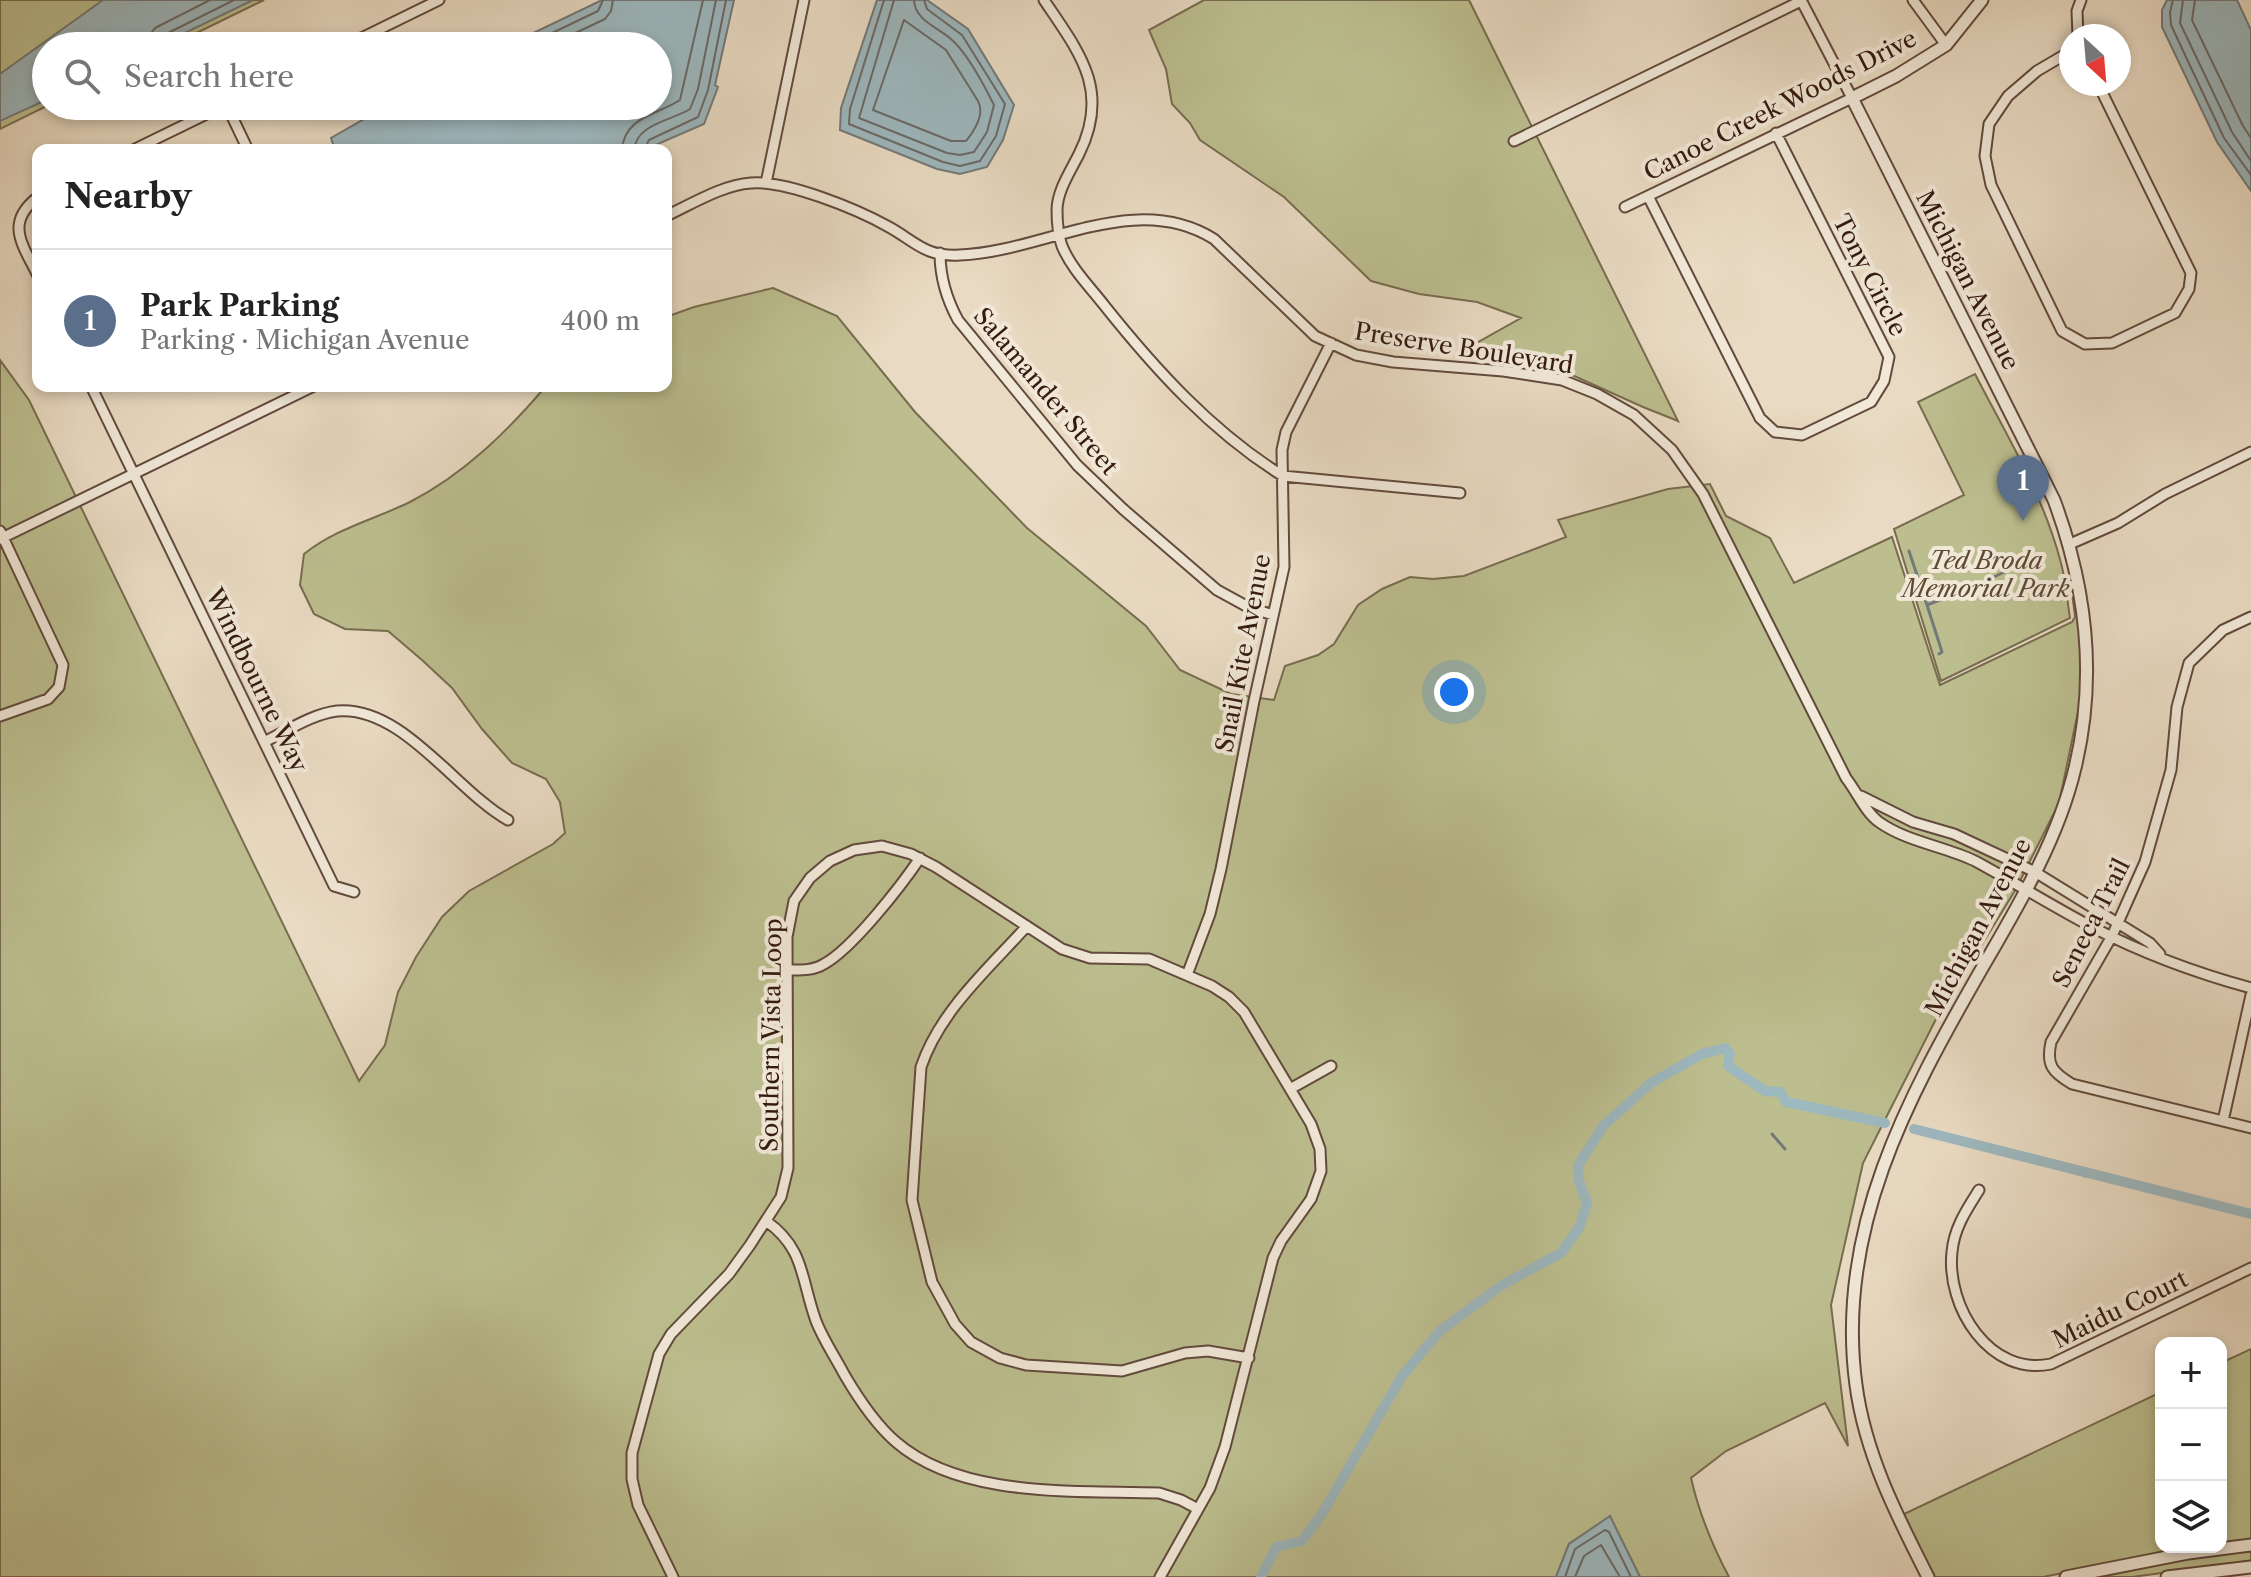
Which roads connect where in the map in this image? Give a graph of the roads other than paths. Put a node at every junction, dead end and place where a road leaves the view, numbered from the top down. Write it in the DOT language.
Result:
graph roads {
  1 [pos="439,0"];
  2 [pos="804,0"];
  3 [pos="1044,0"];
  4 [pos="1801,0"];
  5 [pos="1913,0"];
  6 [pos="1982,0"];
  7 [pos="2081,0"];
  8 [pos="2078,24"];
  9 [pos="374,32"];
  10 [pos="1946,45"];
  11 [pos="2059,58"];
  12 [pos="2104,96"];
  13 [pos="1852,98"];
  14 [pos="196,120"];
  15 [pos="232,120"];
  16 [pos="1776,133"];
  17 [pos="1514,141"];
  18 [pos="146,144"];
  19 [pos="245,144"];
  20 [pos="766,183"];
  21 [pos="1648,196"];
  22 [pos="32,203"];
  23 [pos="1625,207"];
  24 [pos="672,213"];
  25 [pos="1059,235"];
  26 [pos="940,253"];
  27 [pos="32,264"];
  28 [pos="1331,343"];
  29 [pos="94,392"];
  30 [pos="302,392"];
  31 [pos="2251,452"];
  32 [pos="134,473"];
  33 [pos="1283,476"];
  34 [pos="1460,493"];
  35 [pos="1,536"];
  36 [pos="2070,544"];
  37 [pos="1273,615"];
  38 [pos="2251,617"];
  39 [pos="0,716"];
  40 [pos="264,742"];
  41 [pos="1861,796"];
  42 [pos="508,820"];
  43 [pos="920,858"];
  44 [pos="2035,872"];
  45 [pos="2027,891"];
  46 [pos="354,892"];
  47 [pos="2118,924"];
  48 [pos="1027,926"];
  49 [pos="2112,936"];
  50 [pos="2164,957"];
  51 [pos="787,970"];
  52 [pos="1187,975"];
  53 [pos="2251,988"];
  54 [pos="2251,995"];
  55 [pos="1331,1066"];
  56 [pos="1290,1089"];
  57 [pos="2223,1121"];
  58 [pos="2251,1128"];
  59 [pos="1979,1190"];
  60 [pos="766,1221"];
  61 [pos="2251,1268"];
  62 [pos="1249,1358"];
  63 [pos="1198,1509"];
  64 [pos="2251,1545"];
  65 [pos="2251,1567"];
  66 [pos="673,1577"];
  67 [pos="1160,1577"];
  68 [pos="1928,1577"];
  69 [pos="2066,1577"];
  70 [pos="2167,1577"];
  1 -- 9 [label="street"];
  2 -- 20 [label="street"];
  3 -- 25 [label="street"];
  4 -- 13 [label="street, Michigan Avenue"];
  4 -- 17 [label="street"];
  5 -- 10 [label="street"];
  6 -- 10 [label="street, Canoe Creek Woods Drive"];
  7 -- 8 [label="street"];
  10 -- 13 [label="street, Canoe Creek Woods Drive"];
  11 -- 12 [label="street"];
  13 -- 16 [label="street, Canoe Creek Woods Drive"];
  13 -- 36 [label="street, Michigan Avenue"];
  14 -- 18 [label="street"];
  15 -- 19 [label="street"];
  16 -- 21 [label="street, Canoe Creek Woods Drive"];
  16 -- 21 [label="street, Tony Circle"];
  20 -- 24 [label="street, Preserve Boulevard"];
  20 -- 26 [label="street, Preserve Boulevard"];
  21 -- 23 [label="street, Canoe Creek Woods Drive"];
  22 -- 27 [label="street"];
  25 -- 26 [label="street, Preserve Boulevard"];
  25 -- 28 [label="street, Preserve Boulevard"];
  25 -- 33 [label="street"];
  26 -- 37 [label="street, Salamander Street"];
  28 -- 33 [label="street, Snail Kite Avenue"];
  28 -- 41 [label="street, Preserve Boulevard"];
  29 -- 32 [label="street, Windbourne Way"];
  30 -- 32 [label="street"];
  31 -- 36 [label="street"];
  32 -- 35 [label="street"];
  32 -- 40 [label="street, Windbourne Way"];
  33 -- 34 [label="street"];
  33 -- 37 [label="street, Snail Kite Avenue"];
  35 -- 39 [label="street"];
  36 -- 44 [label="street, Michigan Avenue"];
  37 -- 52 [label="street, Snail Kite Avenue"];
  38 -- 47 [label="street, Seneca Trail"];
  40 -- 42 [label="street"];
  40 -- 46 [label="street, Windbourne Way"];
  41 -- 44 [label="street, Preserve Boulevard"];
  41 -- 45 [label="street, Preserve Boulevard"];
  43 -- 48 [label="street, Southern Vista Loop"];
  43 -- 51 [label="street"];
  43 -- 51 [label="street, Southern Vista Loop"];
  44 -- 45 [label="street, Michigan Avenue"];
  44 -- 47 [label="street, Preserve Boulevard"];
  45 -- 49 [label="street, Preserve Boulevard"];
  45 -- 68 [label="street, Michigan Avenue"];
  47 -- 49 [label="street, Seneca Trail"];
  47 -- 50 [label="street, Preserve Boulevard"];
  48 -- 52 [label="street, Southern Vista Loop"];
  48 -- 62 [label="street"];
  49 -- 50 [label="street, Preserve Boulevard"];
  49 -- 57 [label="street, Seneca Trail"];
  50 -- 53 [label="street"];
  51 -- 60 [label="street, Southern Vista Loop"];
  52 -- 56 [label="street, Southern Vista Loop"];
  54 -- 57 [label="street"];
  55 -- 56 [label="street"];
  56 -- 62 [label="street, Southern Vista Loop"];
  57 -- 58 [label="street, Seneca Trail"];
  59 -- 61 [label="street, Maidu Court"];
  60 -- 63 [label="street"];
  60 -- 66 [label="street, Southern Vista Loop"];
  62 -- 63 [label="street, Southern Vista Loop"];
  63 -- 67 [label="street, Southern Vista Loop"];
  64 -- 69 [label="street"];
  65 -- 70 [label="street"];
}
